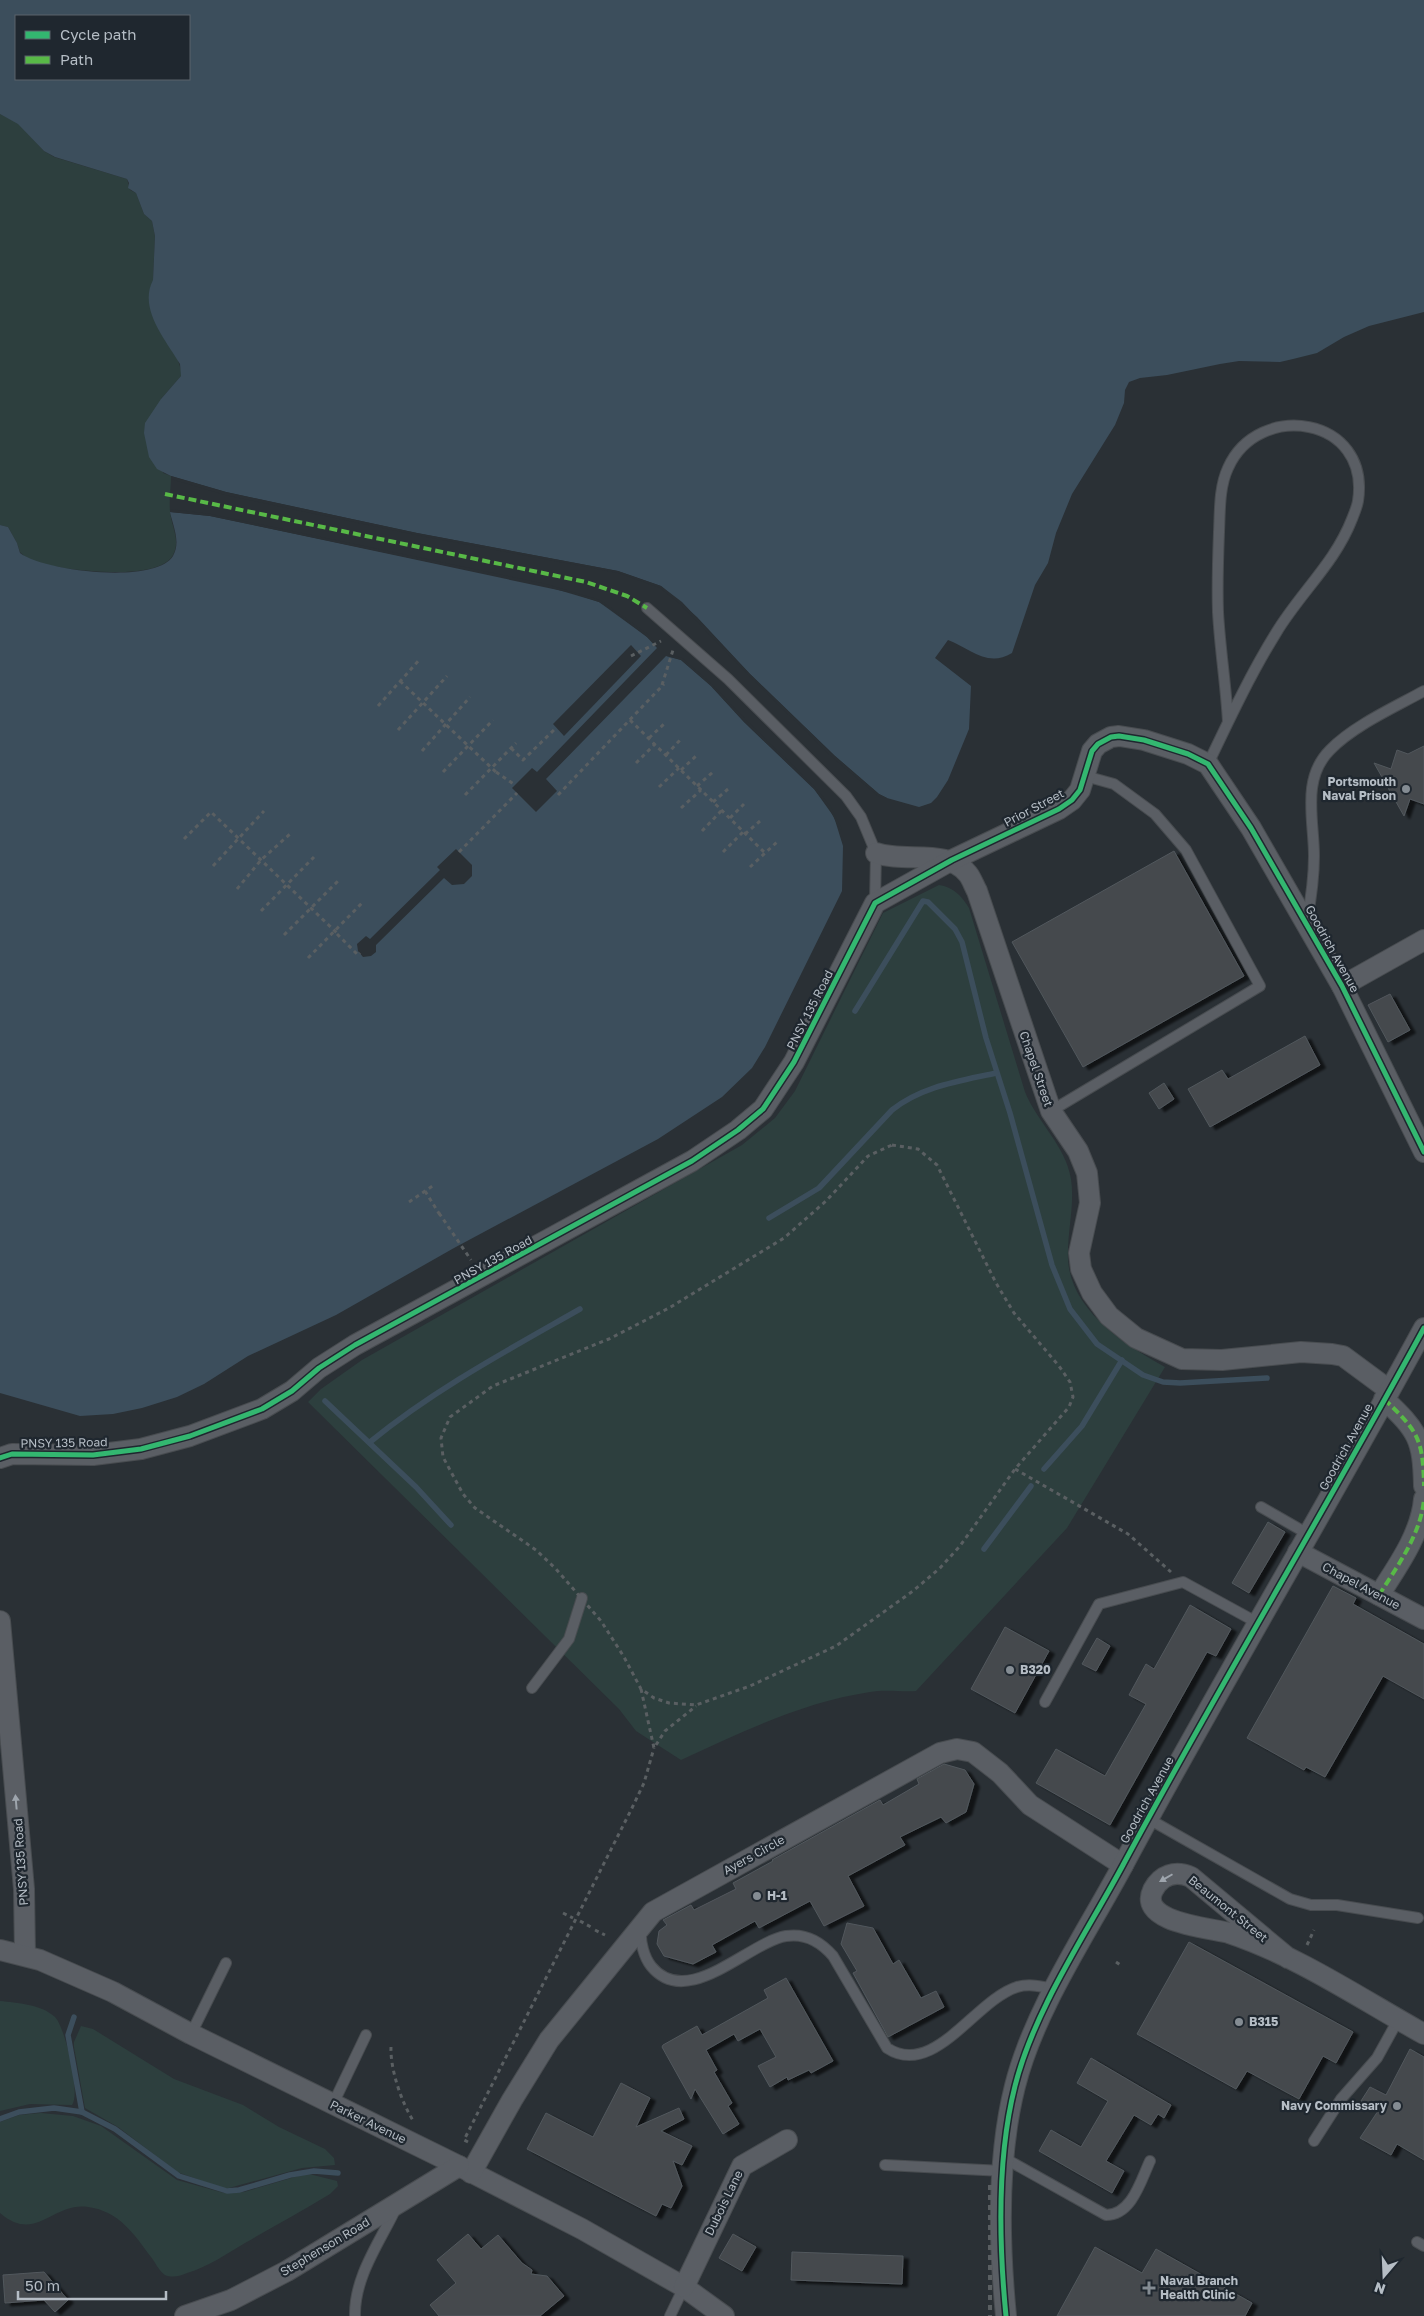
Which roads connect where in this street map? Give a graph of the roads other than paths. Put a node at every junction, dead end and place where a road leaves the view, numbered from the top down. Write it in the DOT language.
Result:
graph roads {
  1 [pos="647,608"];
  2 [pos="1424,691"];
  3 [pos="1228,722"];
  4 [pos="1208,764"];
  5 [pos="1085,776"];
  6 [pos="876,852"];
  7 [pos="952,860"];
  8 [pos="875,903"];
  9 [pos="1307,924"];
  10 [pos="1424,940"];
  11 [pos="1342,986"];
  12 [pos="1050,1112"];
  13 [pos="1424,1152"];
  14 [pos="1424,1328"];
  15 [pos="1386,1395"];
  16 [pos="0,1458"];
  17 [pos="1424,1486"];
  18 [pos="1424,1500"];
  19 [pos="1261,1507"];
  20 [pos="1308,1534"];
  21 [pos="1298,1552"];
  22 [pos="1380,1595"];
  23 [pos="582,1598"];
  24 [pos="1424,1619"];
  25 [pos="0,1621"];
  26 [pos="1258,1623"];
  27 [pos="532,1688"];
  28 [pos="1045,1702"];
  29 [pos="1148,1818"];
  30 [pos="1123,1866"];
  31 [pos="1418,1918"];
  32 [pos="642,1924"];
  33 [pos="0,1950"];
  34 [pos="25,1955"];
  35 [pos="1296,1955"];
  36 [pos="226,1963"];
  37 [pos="1056,1989"];
  38 [pos="1398,2020"];
  39 [pos="191,2034"];
  40 [pos="1424,2034"];
  41 [pos="366,2035"];
  42 [pos="332,2104"];
  43 [pos="787,2140"];
  44 [pos="1314,2141"];
  45 [pos="1150,2161"];
  46 [pos="1004,2164"];
  47 [pos="886,2165"];
  48 [pos="465,2170"];
  49 [pos="399,2203"];
  50 [pos="684,2287"];
  51 [pos="1001,2313"];
  52 [pos="185,2316"];
  53 [pos="355,2316"];
  54 [pos="670,2316"];
  55 [pos="724,2316"];
  1 -- 6 [label="lane"];
  2 -- 9 [label="lane"];
  3 -- 3 [label="lane"];
  3 -- 4 [label="lane"];
  4 -- 5 [label="street, Prior Street"];
  4 -- 9 [label="street, Goodrich Avenue"];
  5 -- 7 [label="street, Prior Street"];
  5 -- 12 [label="lane"];
  6 -- 7 [label="street"];
  6 -- 8 [label="lane"];
  7 -- 8 [label="street, Prior Street"];
  7 -- 12 [label="street, Chapel Street"];
  8 -- 16 [label="street, PNSY 135 Road"];
  9 -- 11 [label="street, Goodrich Avenue"];
  10 -- 11 [label="street"];
  11 -- 13 [label="street, Goodrich Avenue"];
  12 -- 15 [label="street, Chapel Street"];
  14 -- 15 [label="street, Goodrich Avenue"];
  15 -- 17 [label="street, Chapel Street"];
  15 -- 20 [label="street, Goodrich Avenue"];
  18 -- 22 [label="street"];
  19 -- 20 [label="lane"];
  20 -- 21 [label="street, Goodrich Avenue"];
  21 -- 22 [label="street, Chapel Avenue"];
  21 -- 26 [label="street, Goodrich Avenue"];
  22 -- 24 [label="street, Chapel Avenue"];
  23 -- 27 [label="lane"];
  34 -- 25 [label="street, PNSY 135 Road, one-way"];
  26 -- 28 [label="lane"];
  26 -- 29 [label="street, Goodrich Avenue"];
  29 -- 30 [label="street, Goodrich Avenue"];
  29 -- 31 [label="lane"];
  30 -- 32 [label="street, Ayers Circle"];
  30 -- 37 [label="street, Goodrich Avenue"];
  32 -- 37 [label="lane"];
  32 -- 48 [label="street, Ayers Circle"];
  33 -- 34 [label="street, Parker Avenue"];
  34 -- 39 [label="street, Parker Avenue"];
  35 -- 35 [label="street, Beaumont Street, one-way"];
  35 -- 38 [label="street, Beaumont Street"];
  36 -- 39 [label="lane"];
  37 -- 46 [label="street, Goodrich Avenue"];
  38 -- 40 [label="street, Beaumont Street"];
  38 -- 44 [label="lane"];
  39 -- 42 [label="street, Parker Avenue"];
  41 -- 42 [label="lane"];
  42 -- 48 [label="street, Parker Avenue"];
  43 -- 50 [label="street, Dubois Lane"];
  45 -- 46 [label="lane"];
  46 -- 47 [label="lane"];
  46 -- 51 [label="street, Goodrich Avenue"];
  48 -- 49 [label="street, Stephenson Road"];
  48 -- 50 [label="street, Parker Avenue"];
  49 -- 52 [label="street, Stephenson Road"];
  49 -- 53 [label="lane"];
  50 -- 54 [label="lane"];
  50 -- 55 [label="street, Parker Avenue"];
}
